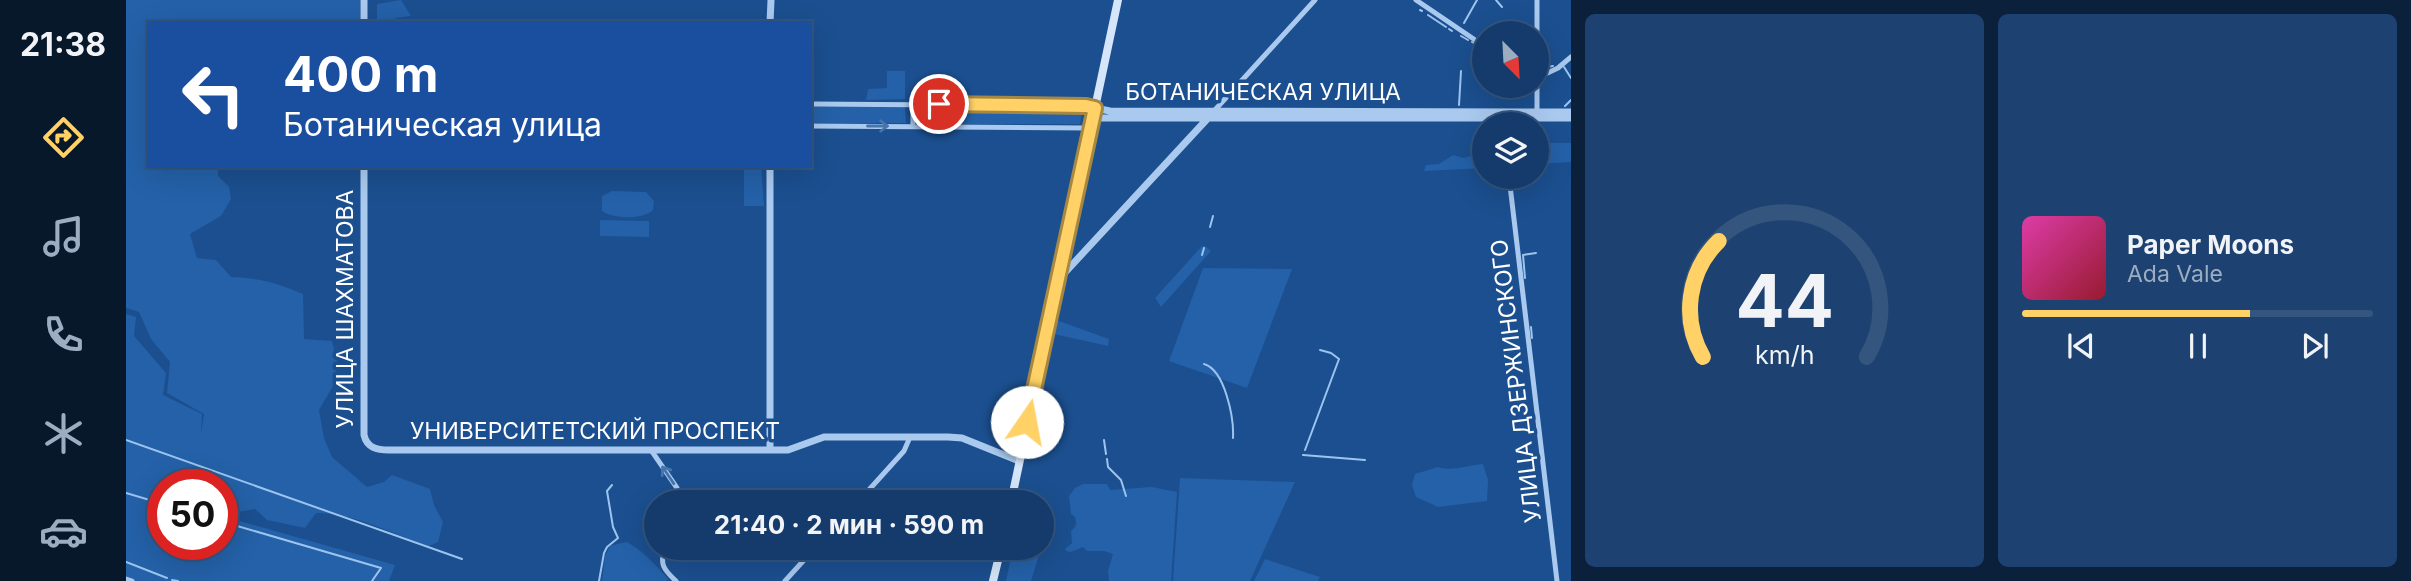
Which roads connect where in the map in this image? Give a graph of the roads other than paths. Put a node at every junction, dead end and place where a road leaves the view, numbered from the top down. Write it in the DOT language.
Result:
graph roads {
  1 [pos="364,0"];
  2 [pos="771,0"];
  3 [pos="1118,0"];
  4 [pos="1315,0"];
  5 [pos="1416,0"];
  6 [pos="1537,0"];
  7 [pos="364,21"];
  8 [pos="771,21"];
  9 [pos="1537,21"];
  10 [pos="1472,38"];
  11 [pos="1571,57"];
  12 [pos="1549,72"];
  13 [pos="812,104"];
  14 [pos="913,104"];
  15 [pos="1571,112"];
  16 [pos="1094,113"];
  17 [pos="1211,114"];
  18 [pos="1549,114"];
  19 [pos="1549,116"];
  20 [pos="1472,118"];
  21 [pos="1571,118"];
  22 [pos="812,126"];
  23 [pos="914,126"];
  24 [pos="1090,128"];
  25 [pos="364,168"];
  26 [pos="770,168"];
  27 [pos="1510,189"];
  28 [pos="1057,281"];
  29 [pos="910,437"];
  30 [pos="374,448"];
  31 [pos="651,450"];
  32 [pos="770,450"];
  33 [pos="1019,461"];
  34 [pos="677,490"];
  35 [pos="869,490"];
  36 [pos="1013,490"];
  37 [pos="662,560"];
  38 [pos="805,560"];
  39 [pos="997,560"];
  40 [pos="126,579"];
  41 [pos="132,581"];
  42 [pos="676,581"];
  43 [pos="785,581"];
  44 [pos="993,581"];
  45 [pos="1557,581"];
  1 -- 7 [label="street"];
  2 -- 8 [label="street"];
  3 -- 16 [label="main road"];
  4 -- 17 [label="street"];
  5 -- 10 [label="street"];
  6 -- 9 [label="street"];
  11 -- 12 [label="street"];
  13 -- 14 [label="street, БОТАНИЧЕСКАЯ УЛИЦА"];
  14 -- 16 [label="street, БОТАНИЧЕСКАЯ УЛИЦА"];
  14 -- 23 [label="street"];
  15 -- 18 [label="street, БОТАНИЧЕСКАЯ УЛИЦА"];
  16 -- 17 [label="street, БОТАНИЧЕСКАЯ УЛИЦА"];
  16 -- 24 [label="main road"];
  17 -- 20 [label="street, БОТАНИЧЕСКАЯ УЛИЦА"];
  17 -- 28 [label="street"];
  19 -- 21 [label="street, БОТАНИЧЕСКАЯ УЛИЦА"];
  22 -- 23 [label="street, one-way"];
  23 -- 24 [label="street"];
  24 -- 28 [label="main road"];
  25 -- 30 [label="street, УЛИЦА ШАХМАТОВА"];
  26 -- 32 [label="street"];
  27 -- 45 [label="street, УЛИЦА ДЗЕРЖИНСКОГО"];
  28 -- 33 [label="main road"];
  29 -- 32 [label="street, УНИВЕРСИТЕТСКИЙ ПРОСПЕКТ"];
  29 -- 33 [label="street, УНИВЕРСИТЕТСКИЙ ПРОСПЕКТ"];
  29 -- 35 [label="street"];
  30 -- 31 [label="street, УНИВЕРСИТЕТСКИЙ ПРОСПЕКТ"];
  31 -- 32 [label="street, УНИВЕРСИТЕТСКИЙ ПРОСПЕКТ"];
  34 -- 31 [label="street, one-way"];
  33 -- 36 [label="main road"];
  37 -- 42 [label="street"];
  38 -- 43 [label="street"];
  39 -- 44 [label="main road"];
  40 -- 41 [label="street"];
}
